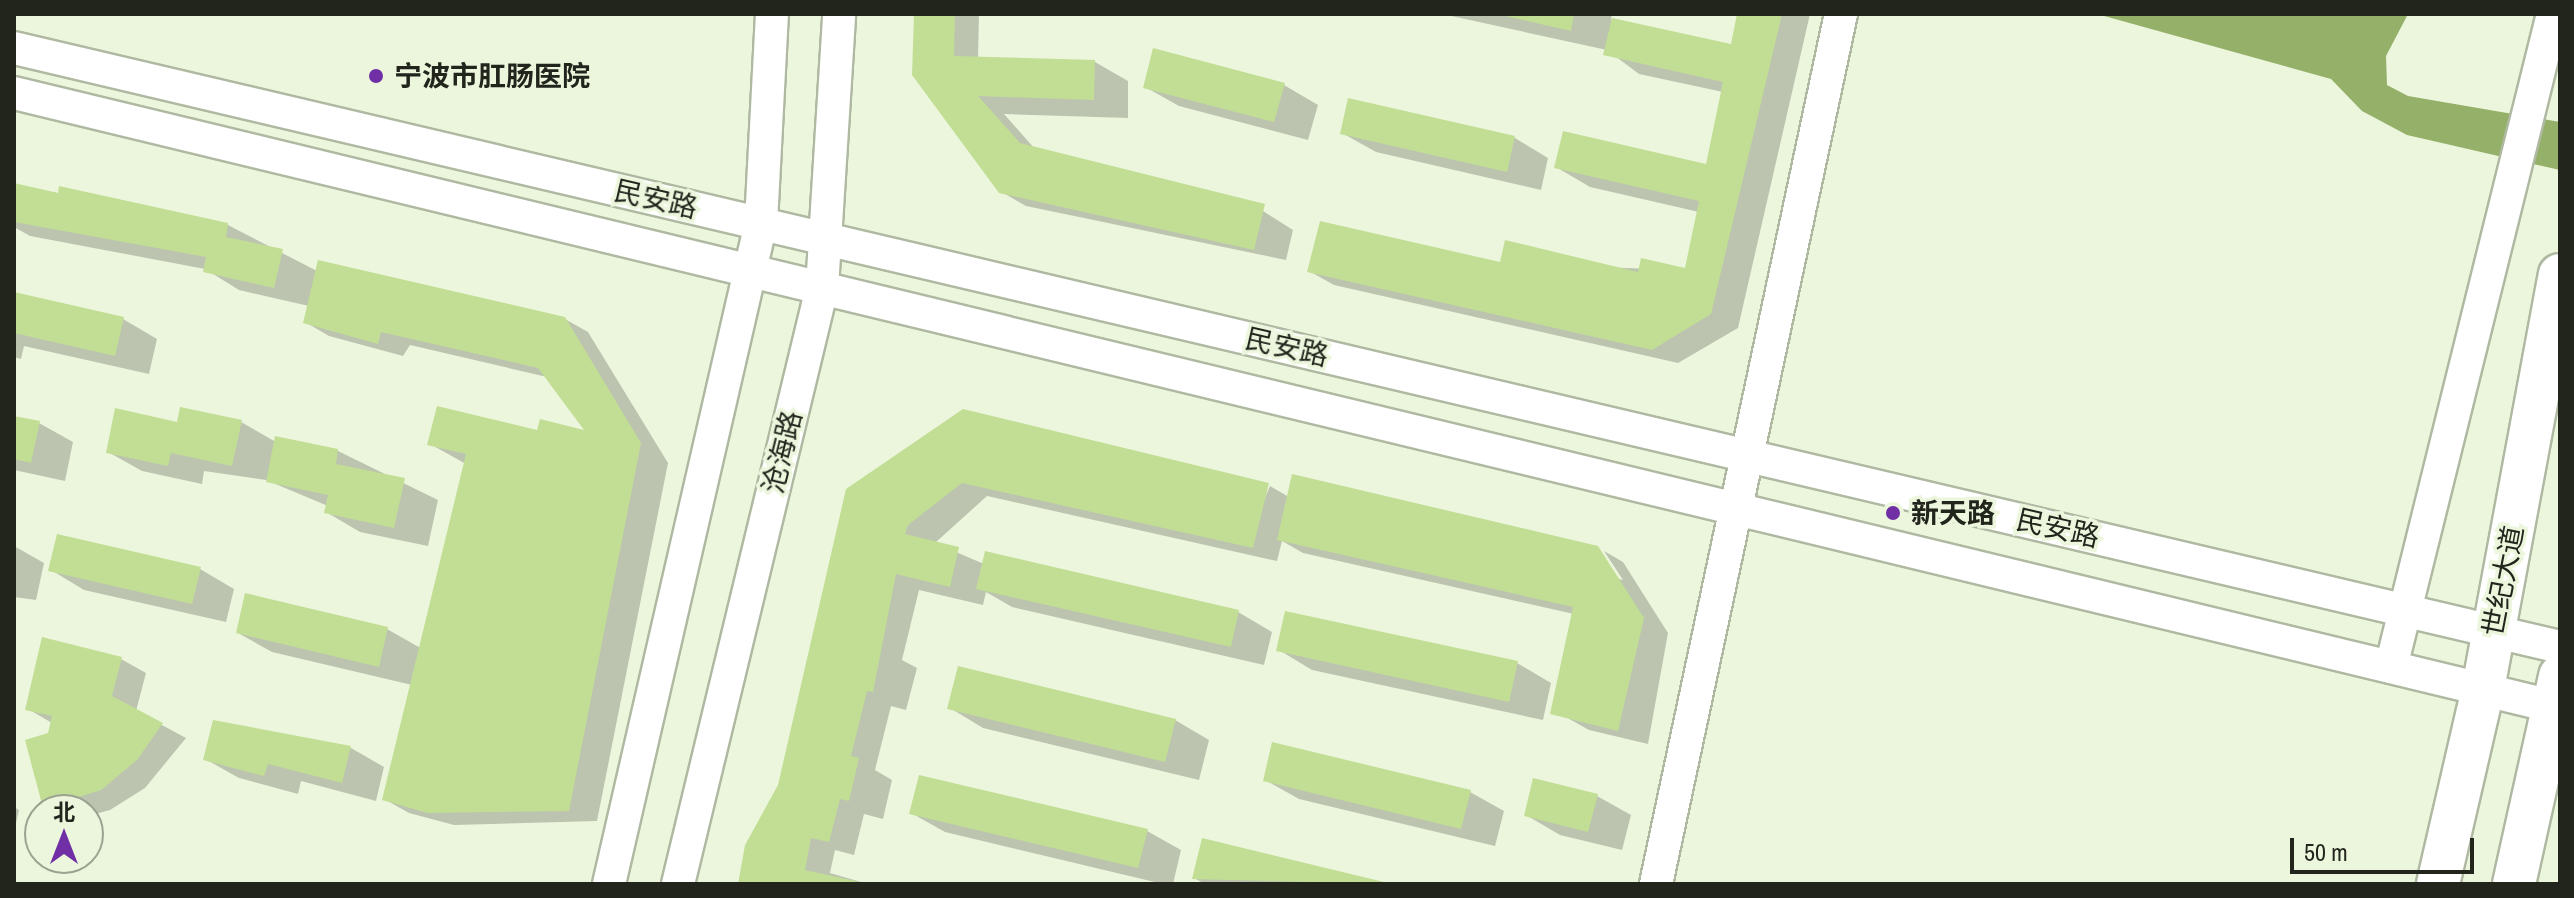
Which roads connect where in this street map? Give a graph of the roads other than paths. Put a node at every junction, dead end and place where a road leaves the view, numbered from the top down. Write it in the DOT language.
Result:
graph roads {
  1 [pos="772,14"];
  2 [pos="839,14"];
  3 [pos="1841,14"];
  4 [pos="2553,14"];
  5 [pos="14,48"];
  6 [pos="14,93"];
  7 [pos="761,223"];
  8 [pos="830,239"];
  9 [pos="750,271"];
  10 [pos="2560,275"];
  11 [pos="822,288"];
  12 [pos="1750,456"];
  13 [pos="1741,510"];
  14 [pos="2406,610"];
  15 [pos="2493,631"];
  16 [pos="2560,647"];
  17 [pos="2391,667"];
  18 [pos="2483,689"];
  19 [pos="2558,697"];
  20 [pos="609,884"];
  21 [pos="678,884"];
  22 [pos="1656,884"];
  23 [pos="2438,884"];
  24 [pos="2514,884"];
  1 -- 7 [label="main road"];
  2 -- 8 [label="main road, 沧海路"];
  3 -- 12 [label="main road"];
  4 -- 14 [label="main road"];
  5 -- 7 [label="main road, 民安路"];
  6 -- 9 [label="main road, 民安路"];
  7 -- 8 [label="main road, 民安路"];
  7 -- 9 [label="main road"];
  8 -- 11 [label="main road, 沧海路"];
  8 -- 12 [label="main road, 民安路"];
  9 -- 11 [label="main road, 民安路"];
  9 -- 20 [label="main road"];
  10 -- 15 [label="highway, 世纪大道"];
  11 -- 13 [label="main road, 民安路"];
  11 -- 21 [label="main road, 沧海路"];
  12 -- 13 [label="main road"];
  12 -- 14 [label="main road, 民安路"];
  13 -- 17 [label="main road, 民安路"];
  13 -- 22 [label="main road"];
  14 -- 15 [label="main road, 民安路"];
  14 -- 17 [label="main road"];
  15 -- 16 [label="main road, 民安路"];
  15 -- 18 [label="highway, 世纪大道"];
  17 -- 18 [label="main road, 民安路"];
  18 -- 19 [label="main road, 民安路"];
  18 -- 23 [label="highway, 世纪大道"];
  19 -- 24 [label="highway"];
}
